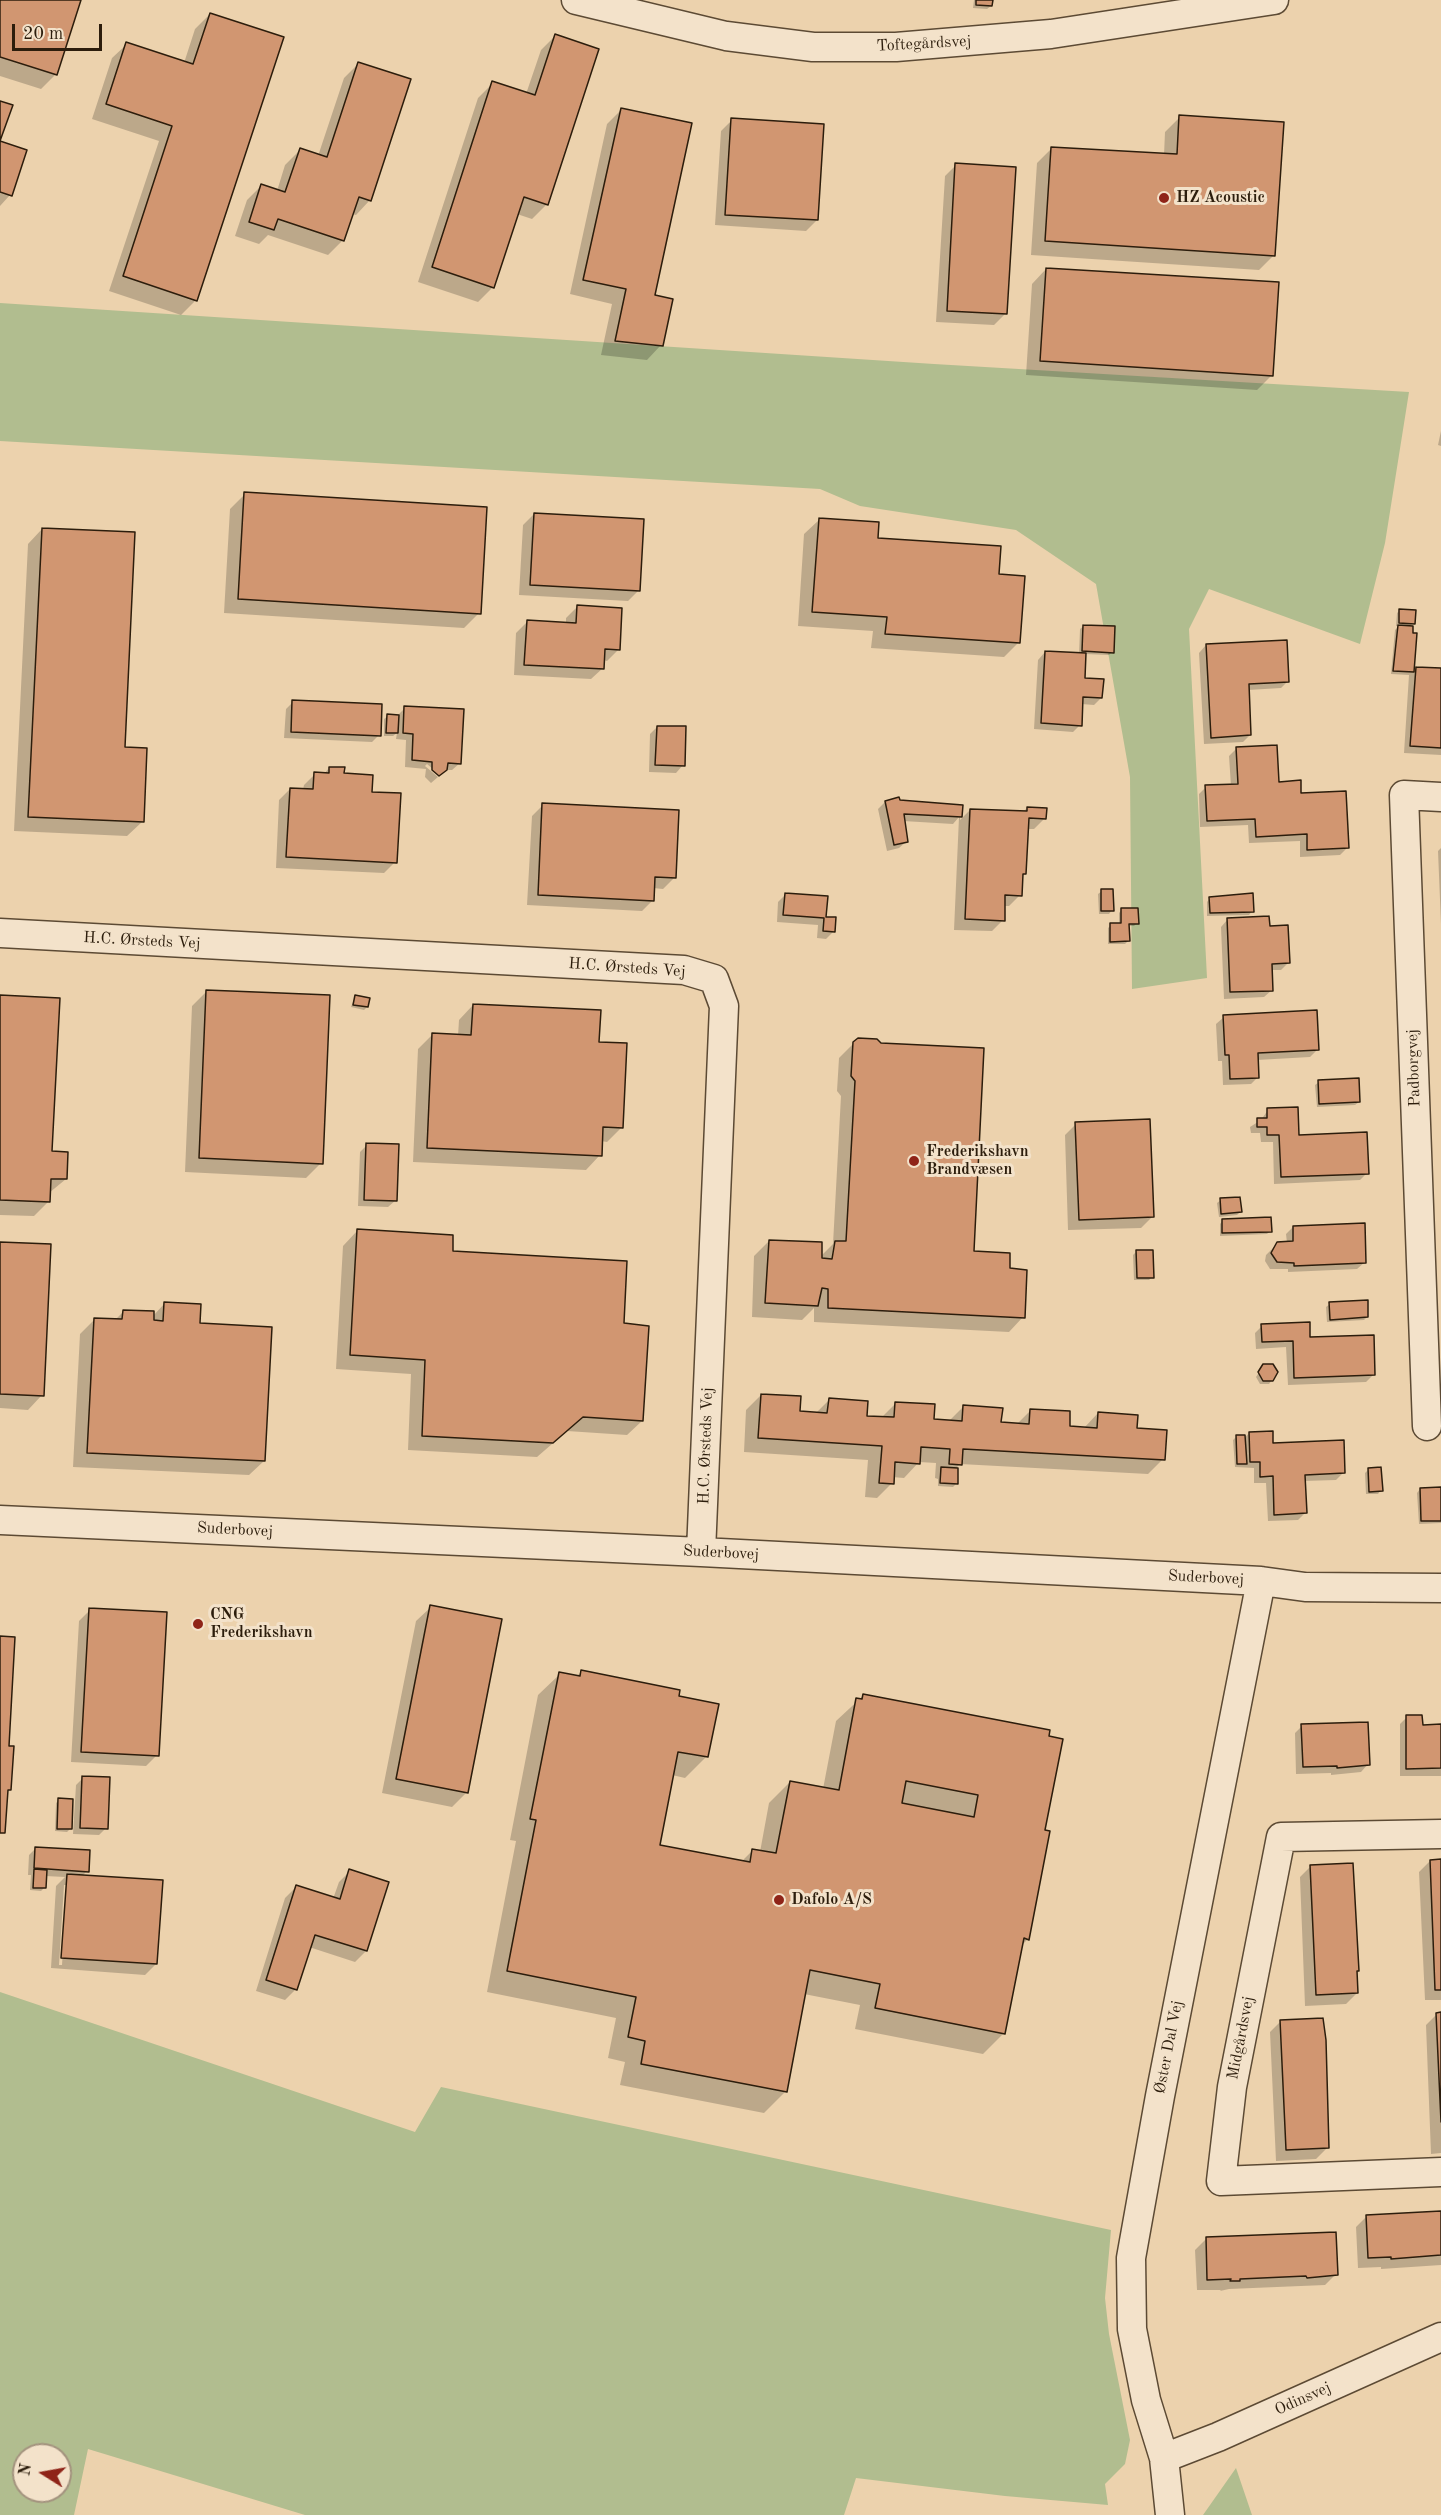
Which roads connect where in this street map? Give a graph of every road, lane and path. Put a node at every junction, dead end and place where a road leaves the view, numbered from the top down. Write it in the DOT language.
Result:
graph roads {
  1 [pos="576,0"];
  2 [pos="1274,0"];
  3 [pos="1441,797"];
  4 [pos="0,933"];
  5 [pos="1434,1378"];
  6 [pos="1427,1426"];
  7 [pos="0,1520"];
  8 [pos="701,1552"];
  9 [pos="1261,1581"];
  10 [pos="1441,1588"];
  11 [pos="1441,1834"];
  12 [pos="1441,2172"];
  13 [pos="1441,2337"];
  14 [pos="1164,2458"];
  15 [pos="1170,2515"];
  1 -- 2 [label="street, Toftegårdsvej"];
  3 -- 5 [label="street, Padborgvej"];
  4 -- 8 [label="street, H.C. Ørsteds Vej"];
  5 -- 6 [label="street, Padborgvej"];
  7 -- 8 [label="street, Suderbovej"];
  8 -- 9 [label="street, Suderbovej"];
  9 -- 10 [label="street, Suderbovej"];
  9 -- 14 [label="street, Øster Dal Vej"];
  11 -- 12 [label="street, Midgårdsvej"];
  13 -- 14 [label="street, Odinsvej"];
  14 -- 15 [label="street, Øster Dal Vej"];
}
